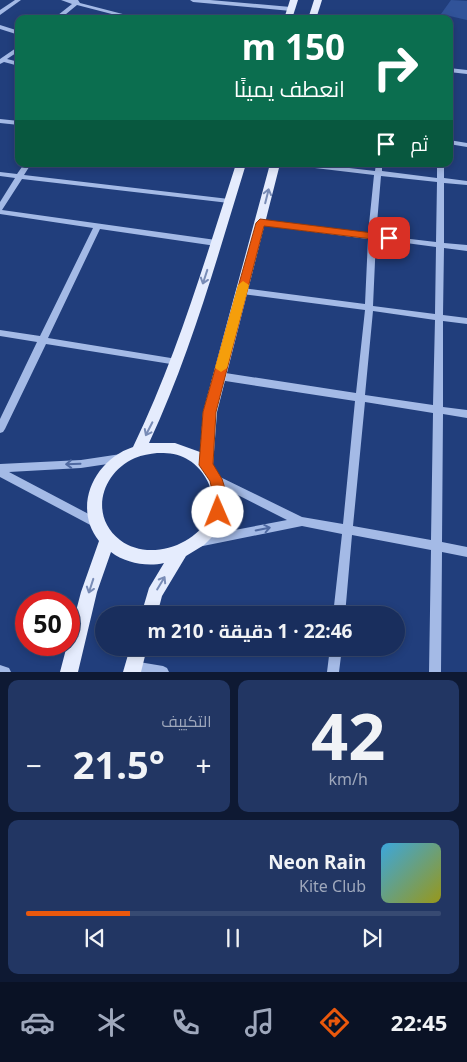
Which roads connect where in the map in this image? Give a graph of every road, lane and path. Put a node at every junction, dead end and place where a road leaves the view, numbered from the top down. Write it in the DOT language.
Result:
graph roads {
  1 [pos="18,0"];
  2 [pos="64,0"];
  3 [pos="193,0"];
  4 [pos="294,0"];
  5 [pos="318,0"];
  6 [pos="78,2"];
  7 [pos="291,9"];
  8 [pos="0,13"];
  9 [pos="61,15"];
  10 [pos="125,15"];
  11 [pos="289,15"];
  12 [pos="313,15"];
  13 [pos="0,27"];
  14 [pos="15,32"];
  15 [pos="15,51"];
  16 [pos="1,61"];
  17 [pos="15,63"];
  18 [pos="453,70"];
  19 [pos="467,72"];
  20 [pos="0,122"];
  21 [pos="15,123"];
  22 [pos="453,142"];
  23 [pos="467,144"];
  24 [pos="25,167"];
  25 [pos="240,167"];
  26 [pos="274,167"];
  27 [pos="359,167"];
  28 [pos="441,167"];
  29 [pos="379,168"];
  30 [pos="0,174"];
  31 [pos="19,176"];
  32 [pos="440,180"];
  33 [pos="467,182"];
  34 [pos="229,202"];
  35 [pos="0,208"];
  36 [pos="0,212"];
  37 [pos="260,223"];
  38 [pos="98,226"];
  39 [pos="372,236"];
  40 [pos="216,243"];
  41 [pos="440,245"];
  42 [pos="467,248"];
  43 [pos="242,291"];
  44 [pos="368,308"];
  45 [pos="439,318"];
  46 [pos="467,321"];
  47 [pos="0,333"];
  48 [pos="42,340"];
  49 [pos="176,362"];
  50 [pos="219,376"];
  51 [pos="360,397"];
  52 [pos="438,410"];
  53 [pos="467,414"];
  54 [pos="0,429"];
  55 [pos="138,450"];
  56 [pos="121,458"];
  57 [pos="206,465"];
  58 [pos="0,468"];
  59 [pos="0,472"];
  60 [pos="216,479"];
  61 [pos="300,522"];
  62 [pos="96,523"];
  63 [pos="347,529"];
  64 [pos="107,540"];
  65 [pos="198,542"];
  66 [pos="436,546"];
  67 [pos="467,552"];
  68 [pos="179,553"];
  69 [pos="151,606"];
  70 [pos="340,606"];
  71 [pos="137,656"];
  72 [pos="335,656"];
  73 [pos="133,670"];
  74 [pos="0,671"];
  75 [pos="5,672"];
  76 [pos="69,672"];
  77 [pos="163,672"];
  78 [pos="333,672"];
  79 [pos="435,672"];
  1 -- 8 [label="street"];
  2 -- 6 [label="street"];
  3 -- 7 [label="street"];
  4 -- 7 [label="main road"];
  5 -- 12 [label="main road"];
  6 -- 9 [label="street"];
  6 -- 10 [label="street"];
  7 -- 11 [label="main road"];
  13 -- 14 [label="street"];
  15 -- 16 [label="street"];
  16 -- 17 [label="street"];
  18 -- 19 [label="street"];
  20 -- 21 [label="street"];
  22 -- 23 [label="street"];
  24 -- 31 [label="street"];
  25 -- 34 [label="main road"];
  37 -- 26 [label="main road, one-way"];
  27 -- 29 [label="street"];
  28 -- 32 [label="street"];
  29 -- 32 [label="street"];
  29 -- 39 [label="street"];
  30 -- 31 [label="street"];
  31 -- 34 [label="street"];
  31 -- 35 [label="street"];
  32 -- 33 [label="street"];
  32 -- 41 [label="street"];
  34 -- 40 [label="main road"];
  36 -- 38 [label="street"];
  37 -- 39 [label="street"];
  37 -- 43 [label="main road"];
  38 -- 40 [label="street"];
  38 -- 48 [label="street"];
  39 -- 41 [label="street"];
  39 -- 44 [label="street"];
  40 -- 49 [label="main road, one-way"];
  41 -- 42 [label="street"];
  41 -- 45 [label="street"];
  43 -- 44 [label="street"];
  43 -- 50 [label="main road"];
  44 -- 45 [label="street"];
  44 -- 51 [label="street"];
  45 -- 46 [label="street"];
  45 -- 52 [label="street"];
  47 -- 48 [label="street"];
  48 -- 49 [label="street"];
  48 -- 54 [label="street"];
  49 -- 55 [label="main road, one-way"];
  50 -- 51 [label="street"];
  50 -- 57 [label="main road"];
  51 -- 52 [label="street"];
  51 -- 63 [label="street"];
  52 -- 53 [label="street"];
  52 -- 66 [label="street"];
  55 -- 56 [label="main road"];
  55 -- 57 [label="main road"];
  56 -- 58 [label="street, one-way"];
  56 -- 62 [label="main road"];
  57 -- 60 [label="main road"];
  59 -- 62 [label="street"];
  60 -- 61 [label="street"];
  60 -- 65 [label="main road"];
  61 -- 63 [label="street"];
  65 -- 61 [label="street, one-way"];
  62 -- 64 [label="main road"];
  63 -- 66 [label="street"];
  63 -- 70 [label="street"];
  64 -- 68 [label="main road"];
  64 -- 76 [label="main road, one-way"];
  65 -- 68 [label="main road"];
  66 -- 67 [label="street"];
  66 -- 79 [label="street"];
  69 -- 68 [label="main road, one-way"];
  71 -- 73 [label="main road"];
  72 -- 78 [label="street"];
  73 -- 77 [label="street"];
  74 -- 75 [label="street"];
}
